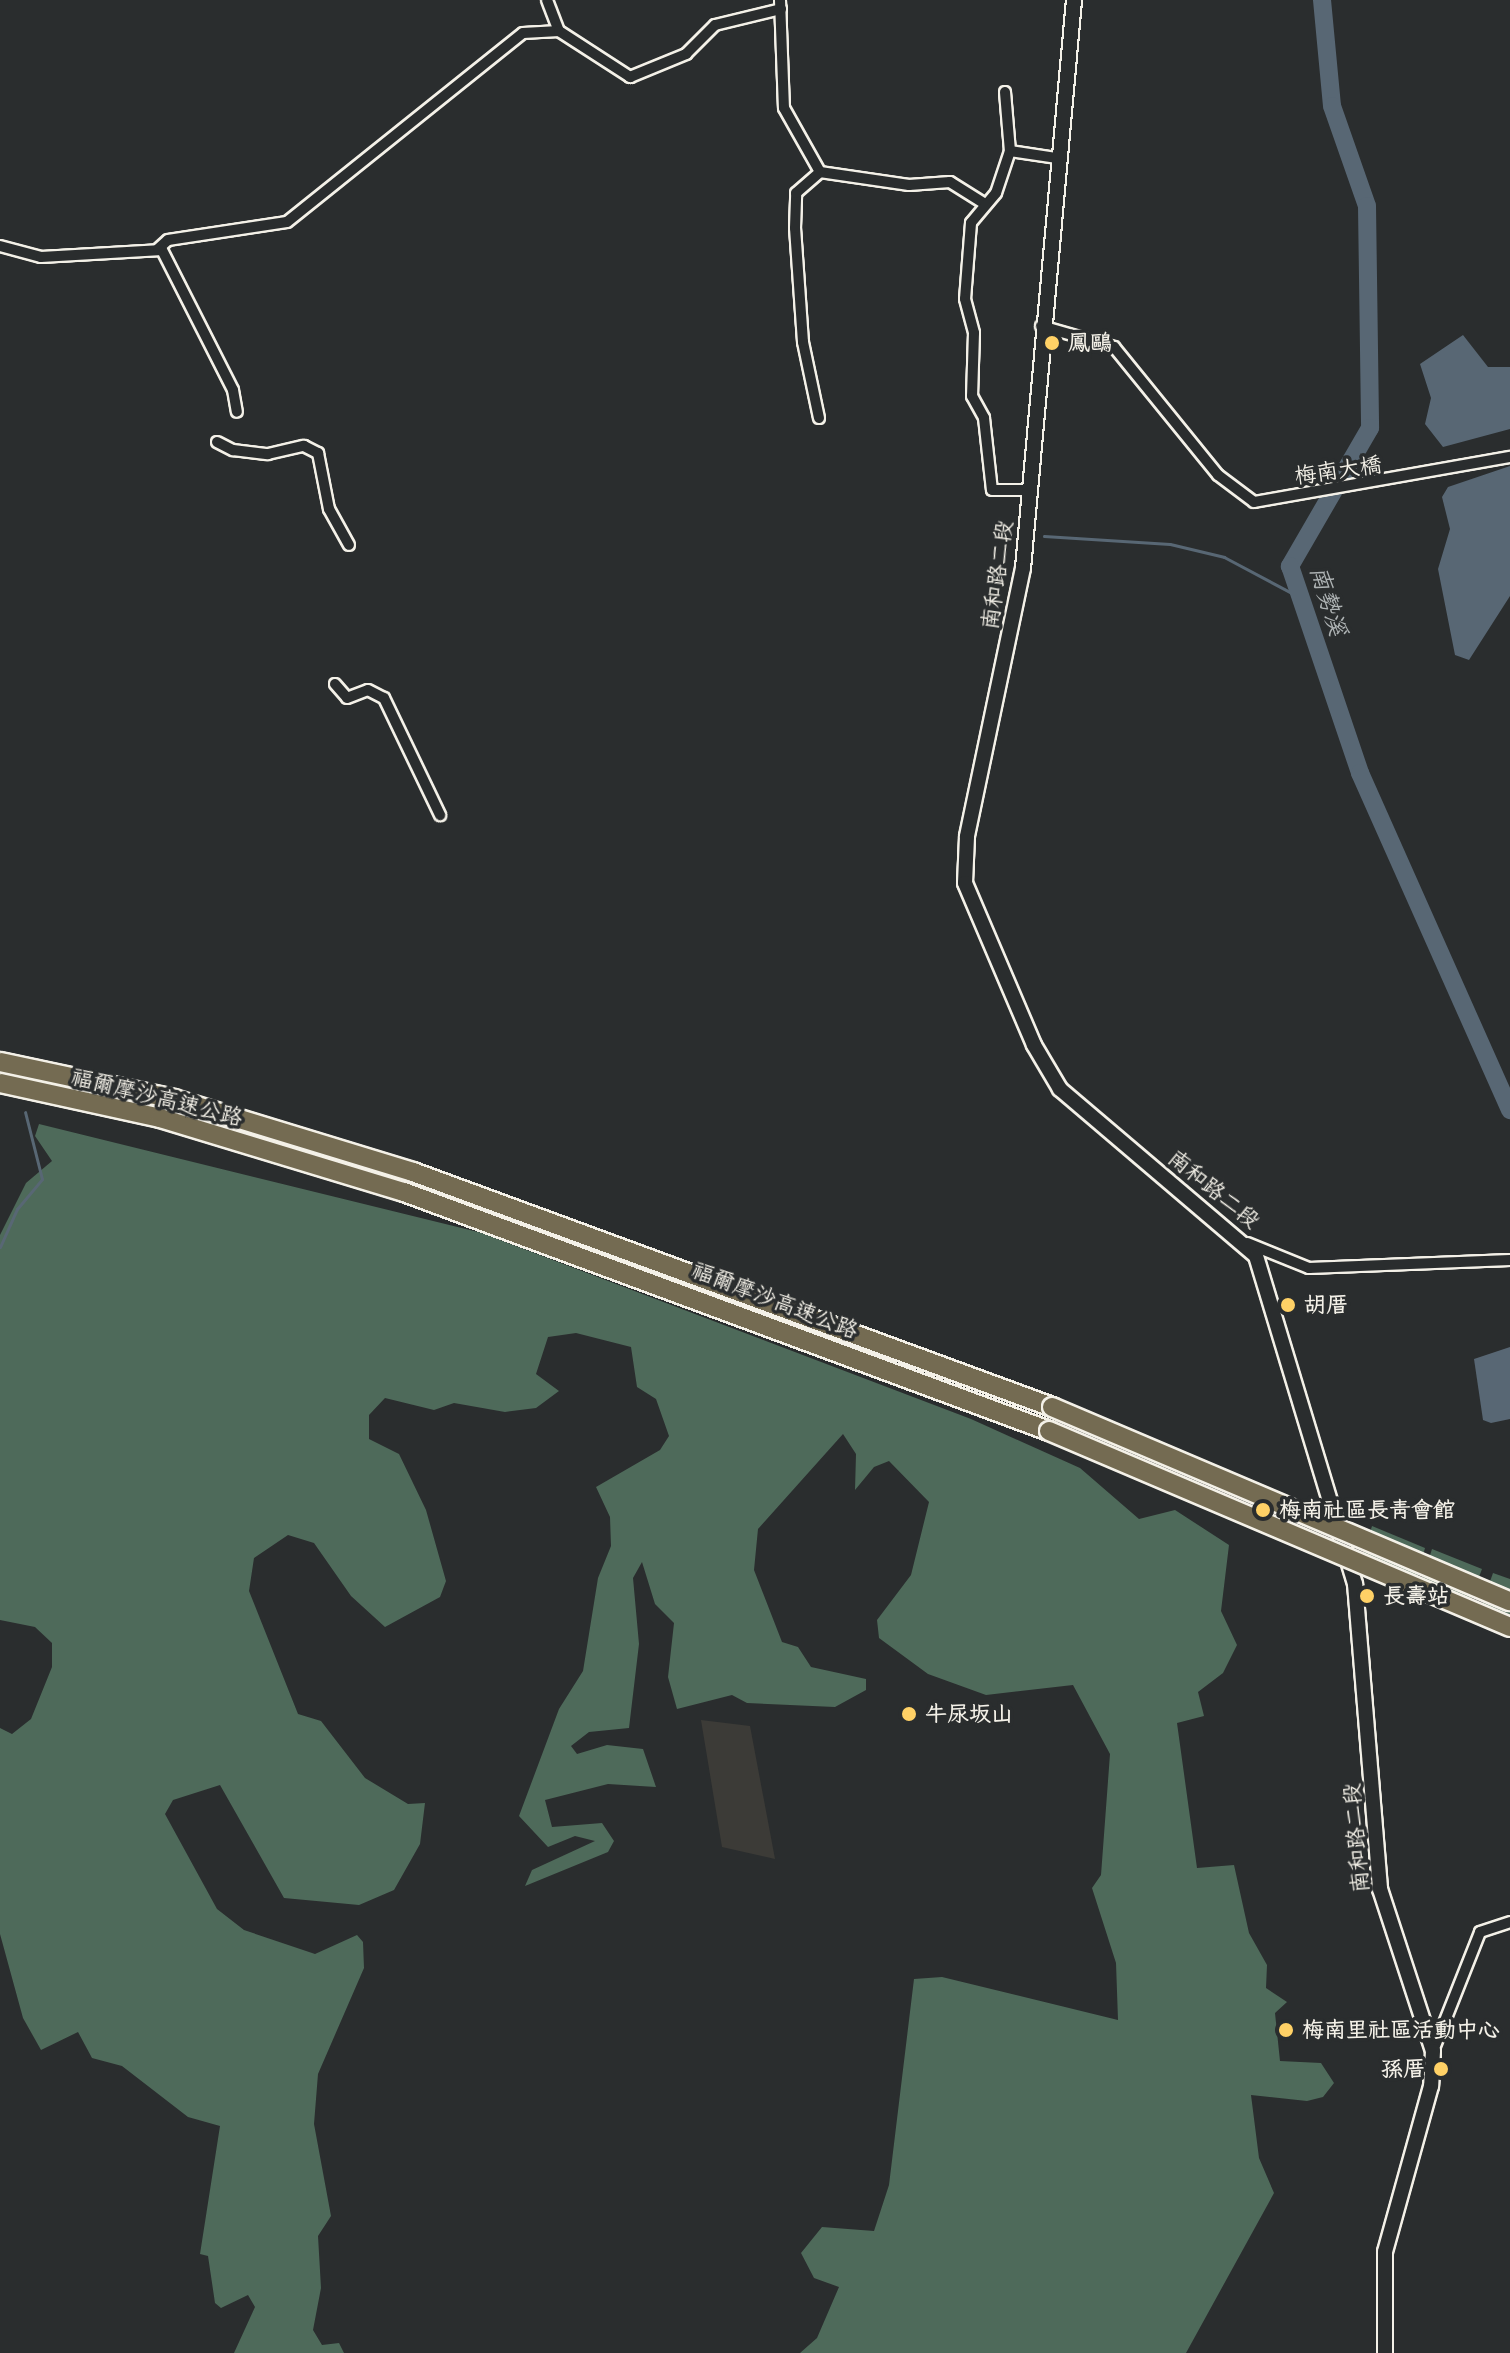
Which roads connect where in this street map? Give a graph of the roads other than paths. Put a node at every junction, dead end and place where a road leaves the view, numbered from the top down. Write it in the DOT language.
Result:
graph roads {
  1 [pos="547,0"];
  2 [pos="1074,0"];
  3 [pos="780,4"];
  4 [pos="559,31"];
  5 [pos="1005,92"];
  6 [pos="1010,151"];
  7 [pos="1057,151"];
  8 [pos="820,172"];
  9 [pos="985,204"];
  10 [pos="0,246"];
  11 [pos="158,249"];
  12 [pos="1041,326"];
  13 [pos="237,412"];
  14 [pos="819,418"];
  15 [pos="217,442"];
  16 [pos="1510,457"];
  17 [pos="1030,490"];
  18 [pos="349,545"];
  19 [pos="335,684"];
  20 [pos="440,815"];
  21 [pos="0,1062"];
  22 [pos="0,1083"];
  23 [pos="1247,1243"];
  24 [pos="1510,1260"];
  25 [pos="1510,1601"];
  26 [pos="1510,1627"];
  27 [pos="1510,1922"];
  28 [pos="1433,2051"];
  29 [pos="1385,2353"];
  1 -- 4 [label="street"];
  2 -- 7 [label="main road, 南和路二段"];
  3 -- 4 [label="street"];
  3 -- 8 [label="street"];
  4 -- 11 [label="street"];
  5 -- 6 [label="street"];
  6 -- 7 [label="street"];
  6 -- 9 [label="street"];
  7 -- 12 [label="main road, 南和路二段"];
  8 -- 9 [label="street"];
  8 -- 14 [label="street"];
  9 -- 17 [label="street"];
  10 -- 11 [label="street"];
  11 -- 13 [label="street"];
  12 -- 16 [label="street, 梅南大橋"];
  12 -- 17 [label="main road, 南和路二段"];
  15 -- 18 [label="street"];
  17 -- 23 [label="main road, 南和路二段"];
  19 -- 20 [label="street"];
  21 -- 25 [label="highway, 福爾摩沙高速公路, bridge"];
  22 -- 26 [label="highway, 福爾摩沙高速公路, bridge"];
  23 -- 24 [label="street"];
  23 -- 28 [label="main road, 南和路二段"];
  27 -- 28 [label="street"];
  28 -- 29 [label="main road, 南和路二段"];
}
